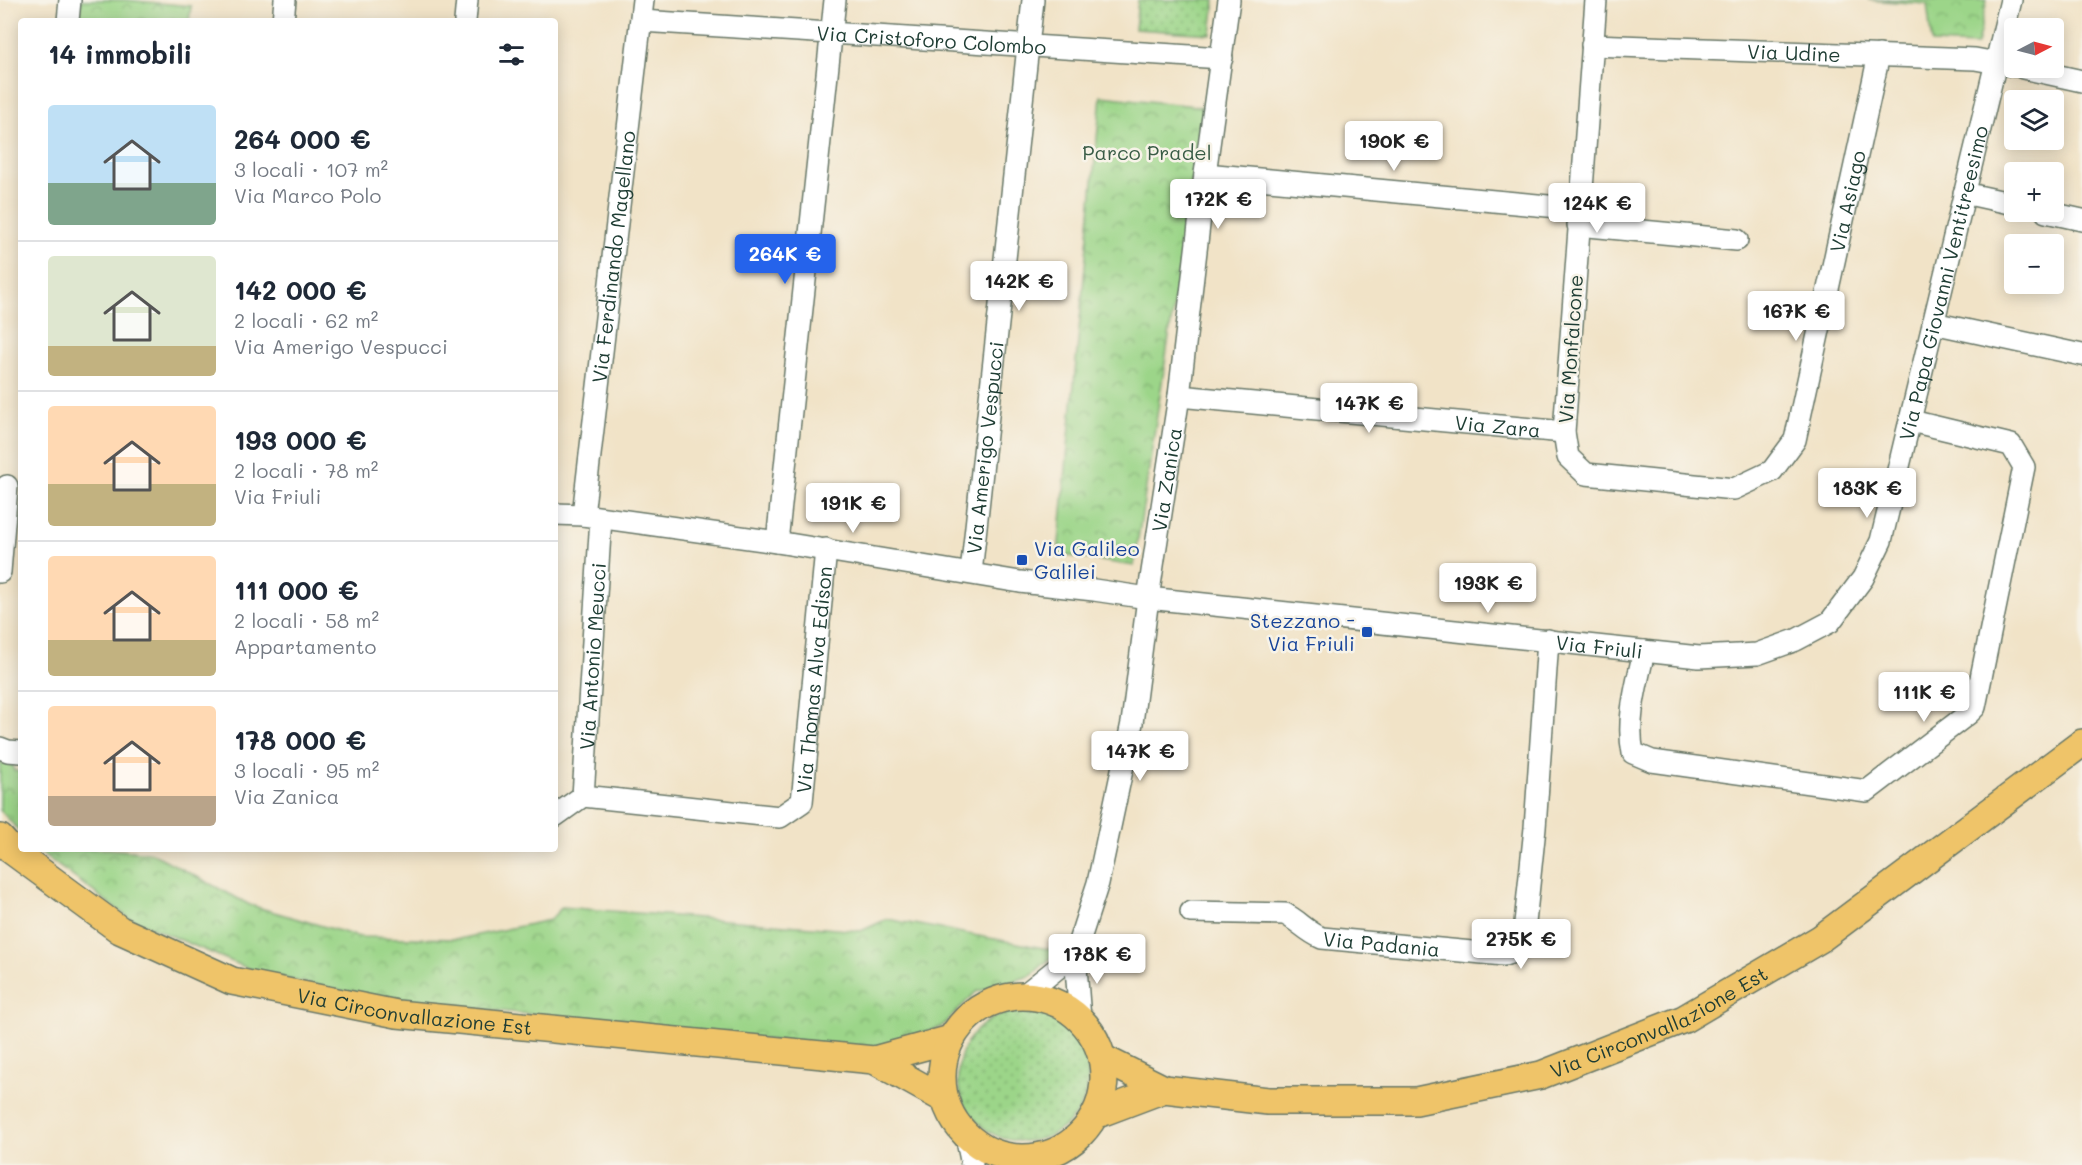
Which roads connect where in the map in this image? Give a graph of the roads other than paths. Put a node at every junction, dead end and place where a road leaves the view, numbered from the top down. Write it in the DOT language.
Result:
graph roads {
  1 [pos="70,0"];
  2 [pos="285,0"];
  3 [pos="467,0"];
  4 [pos="835,0"];
  5 [pos="1033,0"];
  6 [pos="1229,0"];
  7 [pos="1596,0"];
  8 [pos="2011,0"];
  9 [pos="642,10"];
  10 [pos="68,18"];
  11 [pos="283,18"];
  12 [pos="465,18"];
  13 [pos="2010,18"];
  14 [pos="831,33"];
  15 [pos="1592,45"];
  16 [pos="1028,46"];
  17 [pos="1879,55"];
  18 [pos="1222,58"];
  19 [pos="2004,64"];
  20 [pos="2004,70"];
  21 [pos="2064,77"];
  22 [pos="2082,81"];
  23 [pos="1205,174"];
  24 [pos="1964,193"];
  25 [pos="2004,202"];
  26 [pos="2064,216"];
  27 [pos="1579,217"];
  28 [pos="2082,220"];
  29 [pos="1737,240"];
  30 [pos="1933,323"];
  31 [pos="2082,355"];
  32 [pos="1179,396"];
  33 [pos="1911,421"];
  34 [pos="1564,432"];
  35 [pos="1586,474"];
  36 [pos="9,486"];
  37 [pos="558,514"];
  38 [pos="592,517"];
  39 [pos="777,542"];
  40 [pos="826,549"];
  41 [pos="0,572"];
  42 [pos="971,573"];
  43 [pos="1148,598"];
  44 [pos="1830,622"];
  45 [pos="1548,640"];
  46 [pos="1644,651"];
  47 [pos="2082,743"];
  48 [pos="0,748"];
  49 [pos="18,752"];
  50 [pos="584,796"];
  51 [pos="558,814"];
  52 [pos="0,838"];
  53 [pos="1191,912"];
  54 [pos="1075,954"];
  55 [pos="1024,995"];
  56 [pos="1080,1019"];
  57 [pos="951,1039"];
  58 [pos="1102,1058"];
  59 [pos="874,1060"];
  60 [pos="1164,1089"];
  61 [pos="944,1099"];
  62 [pos="1095,1115"];
  63 [pos="966,1136"];
  64 [pos="1024,1162"];
  65 [pos="972,1165"];
  1 -- 10 [label="street"];
  2 -- 11 [label="street"];
  3 -- 12 [label="street"];
  4 -- 14 [label="street"];
  5 -- 16 [label="street, Via Amerigo Vespucci"];
  6 -- 18 [label="street, Via Zanica"];
  7 -- 15 [label="street, Via Monfalcone"];
  8 -- 13 [label="street, Via Papa Giovanni Ventitreesimo"];
  9 -- 14 [label="street, Via Cristoforo Colombo"];
  9 -- 38 [label="street, Via Ferdinando Magellano"];
  14 -- 16 [label="street, Via Cristoforo Colombo"];
  14 -- 39 [label="street"];
  15 -- 17 [label="street, Via Udine"];
  15 -- 27 [label="street, Via Monfalcone"];
  16 -- 18 [label="street, Via Cristoforo Colombo"];
  16 -- 42 [label="street, Via Amerigo Vespucci"];
  17 -- 19 [label="street, Via Udine"];
  17 -- 35 [label="street, Via Asiago"];
  18 -- 23 [label="street, Via Zanica"];
  20 -- 24 [label="street, Via Papa Giovanni Ventitreesimo"];
  21 -- 22 [label="street"];
  23 -- 27 [label="street"];
  23 -- 32 [label="street, Via Zanica"];
  24 -- 25 [label="street"];
  24 -- 30 [label="street, Via Papa Giovanni Ventitreesimo"];
  26 -- 28 [label="street"];
  27 -- 29 [label="street"];
  27 -- 34 [label="street, Via Monfalcone"];
  30 -- 31 [label="street"];
  30 -- 33 [label="street, Via Papa Giovanni Ventitreesimo"];
  32 -- 34 [label="street, Via Zara"];
  32 -- 43 [label="street, Via Zanica"];
  33 -- 44 [label="street, Via Papa Giovanni Ventitreesimo"];
  33 -- 46 [label="street"];
  34 -- 35 [label="street, Via Monfalcone"];
  36 -- 41 [label="street"];
  37 -- 38 [label="street"];
  38 -- 39 [label="street"];
  38 -- 50 [label="street, Via Antonio Meucci"];
  39 -- 40 [label="street"];
  40 -- 42 [label="street"];
  40 -- 50 [label="street, Via Thomas Alva Edison"];
  42 -- 43 [label="street"];
  43 -- 45 [label="street, Via Friuli"];
  43 -- 54 [label="street, Via Zanica"];
  44 -- 46 [label="street, Via Friuli"];
  45 -- 46 [label="street, Via Friuli"];
  45 -- 53 [label="street, Via Padania"];
  47 -- 60 [label="main road, Via Circonvallazione Est"];
  48 -- 49 [label="street"];
  50 -- 51 [label="street"];
  52 -- 59 [label="main road, Via Circonvallazione Est"];
  54 -- 55 [label="street"];
  54 -- 56 [label="street, Via Zanica"];
  55 -- 56 [label="main road"];
  55 -- 57 [label="main road"];
  56 -- 58 [label="main road"];
  57 -- 59 [label="main road, Via Circonvallazione Est"];
  57 -- 61 [label="main road"];
  58 -- 60 [label="main road, Via Circonvallazione Est"];
  58 -- 62 [label="main road"];
  59 -- 61 [label="main road, Via Circonvallazione Est"];
  60 -- 62 [label="main road, Via Circonvallazione Est"];
  61 -- 63 [label="main road"];
  62 -- 64 [label="main road"];
  63 -- 64 [label="main road"];
  63 -- 65 [label="street"];
}
